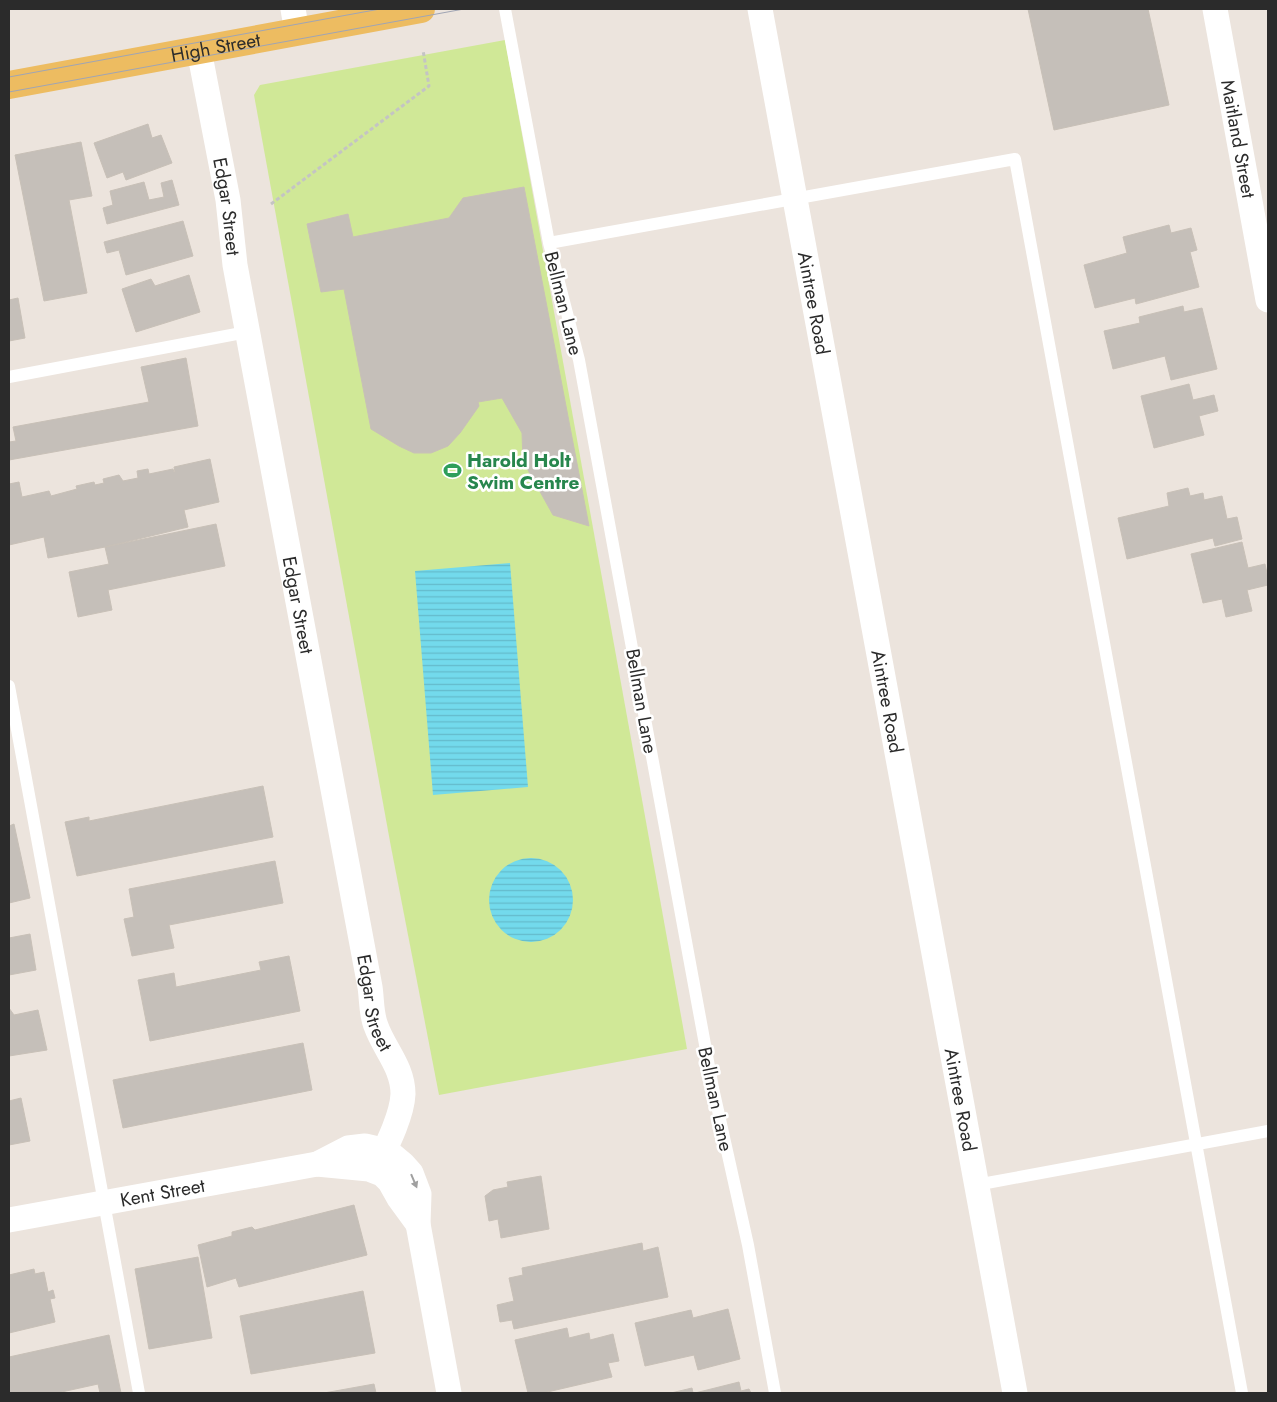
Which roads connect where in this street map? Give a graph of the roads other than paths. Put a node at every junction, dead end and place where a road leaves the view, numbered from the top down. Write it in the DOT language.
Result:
graph roads {
  1 [pos="421,9"];
  2 [pos="505,9"];
  3 [pos="760,9"];
  4 [pos="1215,9"];
  5 [pos="295,20"];
  6 [pos="199,50"];
  7 [pos="9,85"];
  8 [pos="794,198"];
  9 [pos="549,243"];
  10 [pos="1268,300"];
  11 [pos="247,332"];
  12 [pos="9,377"];
  13 [pos="9,686"];
  14 [pos="1268,1131"];
  15 [pos="1196,1144"];
  16 [pos="379,1160"];
  17 [pos="976,1185"];
  18 [pos="103,1202"];
  19 [pos="9,1220"];
  20 [pos="139,1393"];
  21 [pos="449,1393"];
  22 [pos="775,1393"];
  23 [pos="1015,1393"];
  24 [pos="1242,1393"];
  1 -- 5 [label="main road, High Street"];
  2 -- 9 [label="lane, Bellman Lane"];
  3 -- 8 [label="street, Aintree Road"];
  4 -- 10 [label="street, Maitland Street"];
  5 -- 6 [label="main road, High Street"];
  6 -- 7 [label="main road, High Street"];
  6 -- 11 [label="street, Edgar Street"];
  8 -- 9 [label="lane"];
  8 -- 15 [label="lane"];
  8 -- 17 [label="street, Aintree Road"];
  9 -- 22 [label="lane, Bellman Lane"];
  11 -- 12 [label="lane"];
  11 -- 16 [label="street, Edgar Street"];
  13 -- 18 [label="lane"];
  14 -- 15 [label="lane"];
  15 -- 17 [label="lane"];
  15 -- 24 [label="lane"];
  16 -- 18 [label="street, Kent Street"];
  16 -- 21 [label="street"];
  17 -- 23 [label="street, Aintree Road"];
  18 -- 19 [label="street, Kent Street"];
  18 -- 20 [label="lane"];
}
